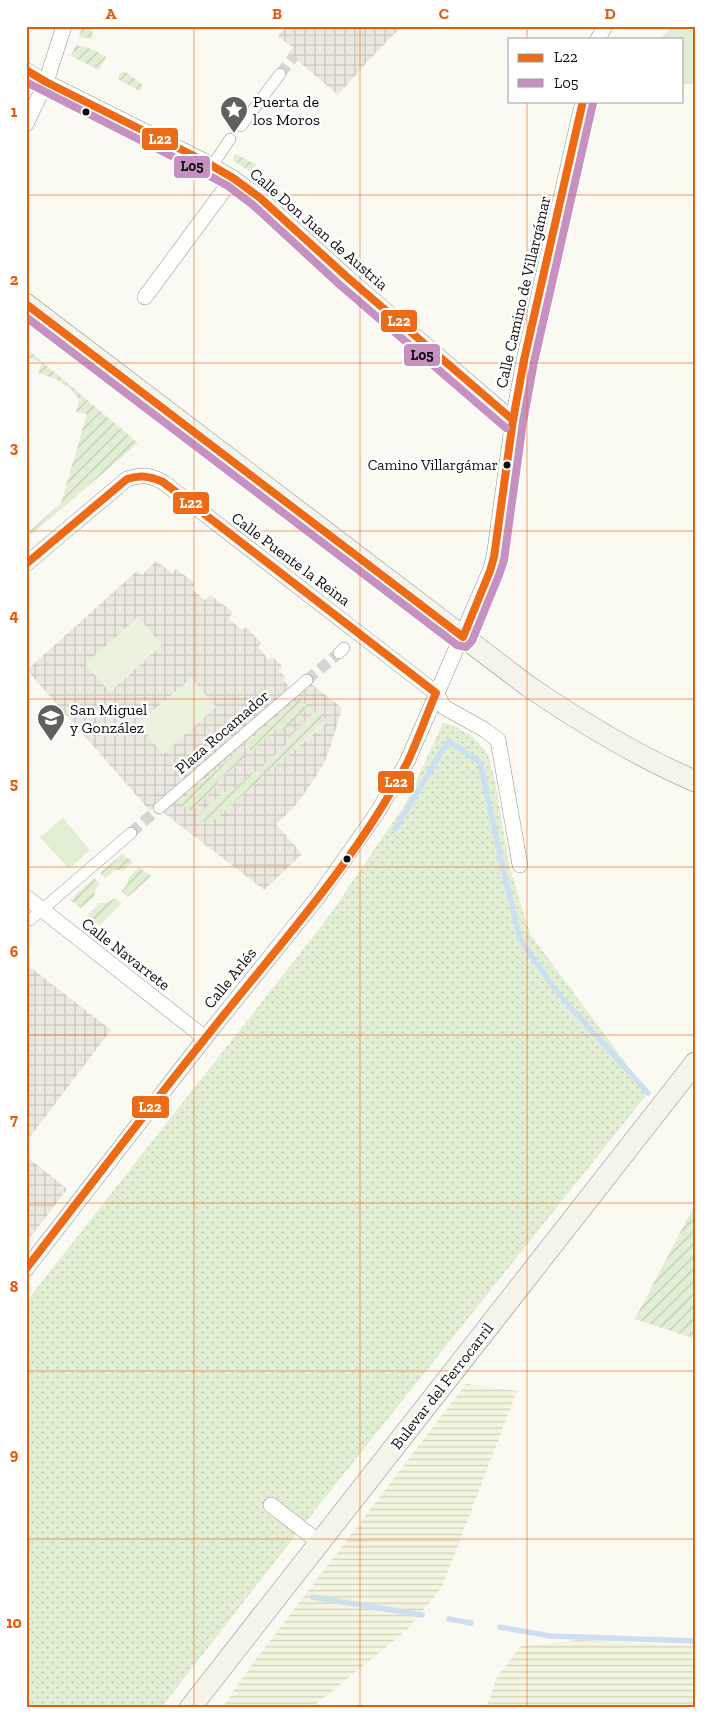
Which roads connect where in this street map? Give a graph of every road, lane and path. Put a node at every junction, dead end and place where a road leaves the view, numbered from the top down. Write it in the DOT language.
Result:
graph roads {
  1 [pos="64,26"];
  2 [pos="605,26"];
  3 [pos="599,38"];
  4 [pos="26,70"];
  5 [pos="280,74"];
  6 [pos="46,82"];
  7 [pos="583,102"];
  8 [pos="26,124"];
  9 [pos="241,126"];
  10 [pos="230,139"];
  11 [pos="212,166"];
  12 [pos="234,178"];
  13 [pos="145,297"];
  14 [pos="26,304"];
  15 [pos="513,420"];
  16 [pos="26,564"];
  17 [pos="462,637"];
  18 [pos="307,680"];
  19 [pos="436,693"];
  20 [pos="695,781"];
  21 [pos="159,808"];
  22 [pos="131,834"];
  23 [pos="520,865"];
  24 [pos="26,897"];
  25 [pos="42,910"];
  26 [pos="30,920"];
  27 [pos="205,1038"];
  28 [pos="695,1063"];
  29 [pos="26,1269"];
  30 [pos="271,1504"];
  31 [pos="320,1542"];
  32 [pos="190,1708"];
  1 -- 6 [label="street"];
  2 -- 3 [label="street"];
  4 -- 6 [label="street, Calle Don Juan de Austria"];
  5 -- 9 [label="street"];
  6 -- 8 [label="street"];
  6 -- 11 [label="street, Calle Don Juan de Austria"];
  7 -- 15 [label="street, Calle Camino de Villargámar"];
  10 -- 11 [label="street"];
  11 -- 12 [label="street, Calle Don Juan de Austria"];
  12 -- 13 [label="street"];
  12 -- 15 [label="street, Calle Don Juan de Austria"];
  14 -- 17 [label="main road"];
  15 -- 17 [label="street, Calle Camino de Villargámar"];
  16 -- 19 [label="street, Calle Puente la Reina"];
  17 -- 19 [label="street, Calle Camino de Villargámar"];
  17 -- 20 [label="main road"];
  18 -- 21 [label="street, Plaza Rocamador"];
  19 -- 23 [label="street"];
  19 -- 27 [label="street, Calle Arlés"];
  22 -- 25 [label="street"];
  24 -- 25 [label="street, Calle Navarrete"];
  25 -- 26 [label="street"];
  25 -- 27 [label="street, Calle Navarrete"];
  27 -- 29 [label="street, Calle Arlés"];
  28 -- 31 [label="main road, Bulevar del Ferrocarril"];
  30 -- 31 [label="street"];
  31 -- 32 [label="main road, Bulevar del Ferrocarril"];
}
